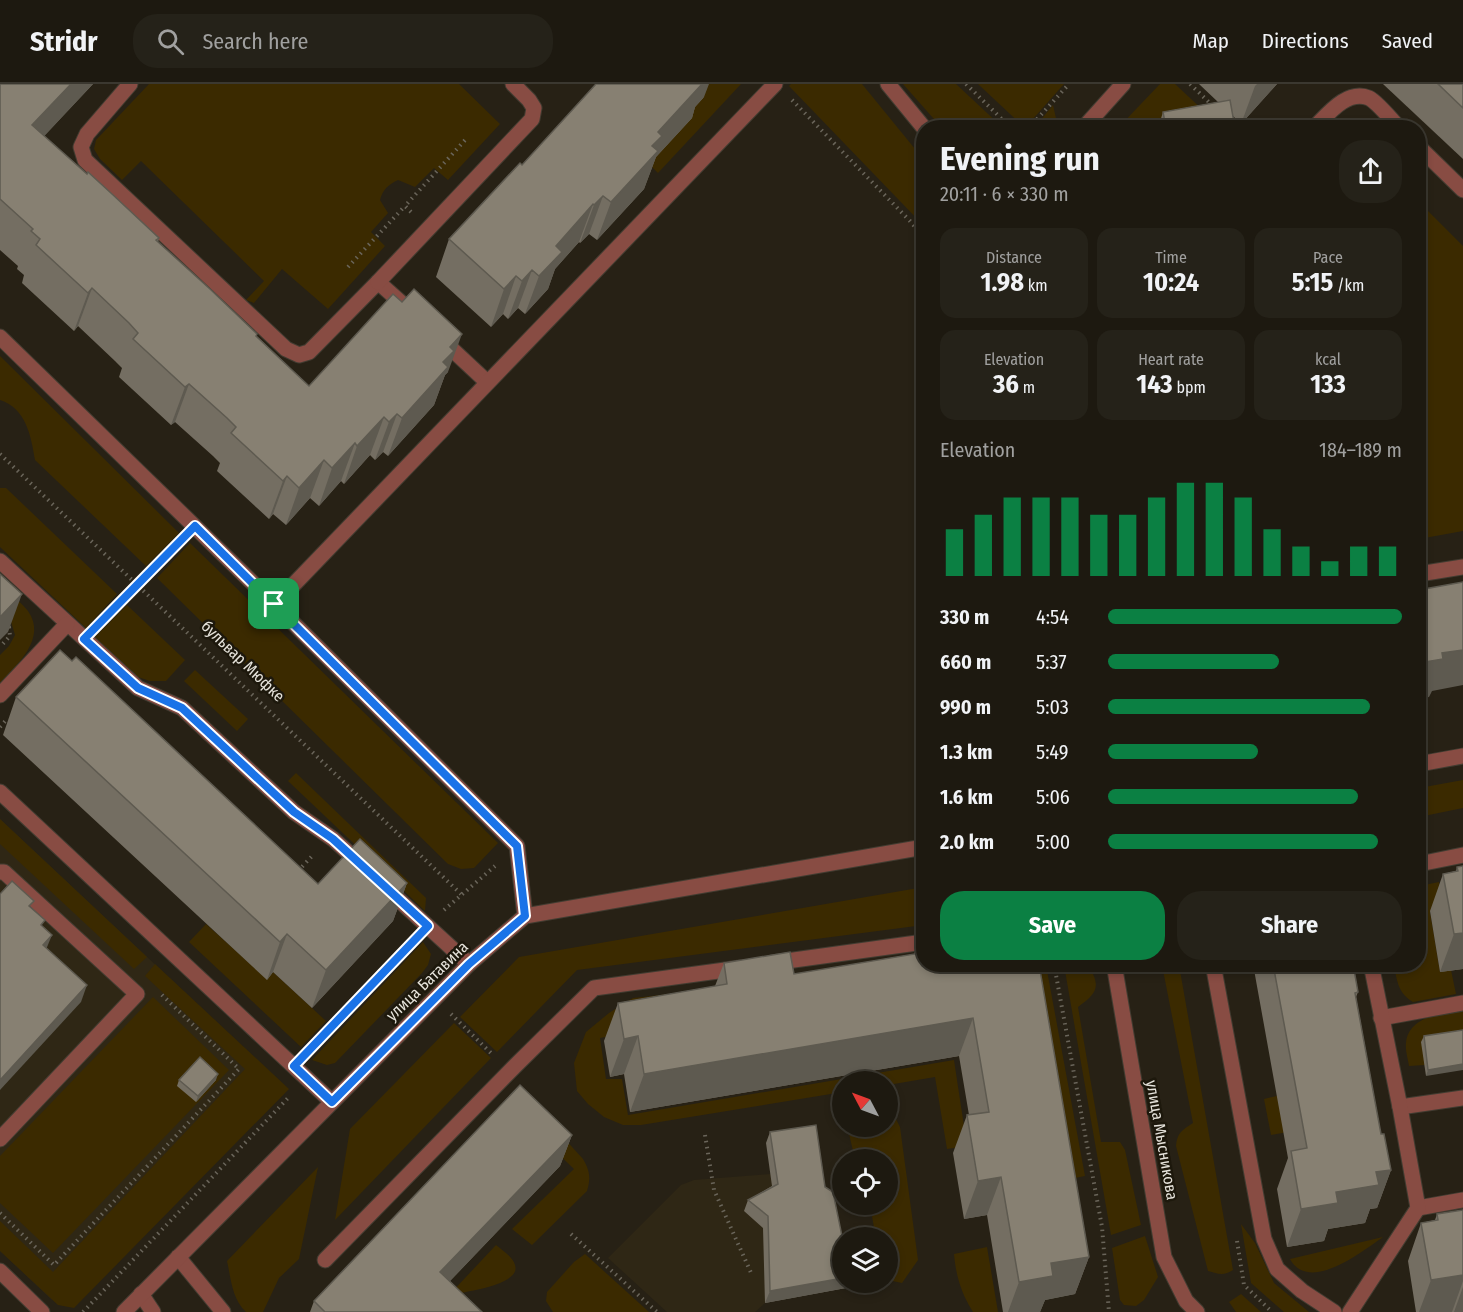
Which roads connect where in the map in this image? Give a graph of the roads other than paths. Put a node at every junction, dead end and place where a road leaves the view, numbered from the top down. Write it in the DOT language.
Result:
graph roads {
  1 [pos="130,84"];
  2 [pos="513,84"];
  3 [pos="888,84"];
  4 [pos="1123,84"];
  5 [pos="780,88"];
  6 [pos="917,120"];
  7 [pos="1091,120"];
  8 [pos="1322,120"];
  9 [pos="1391,120"];
  10 [pos="1426,154"];
  11 [pos="1463,190"];
  12 [pos="378,282"];
  13 [pos="0,337"];
  14 [pos="487,382"];
  15 [pos="0,561"];
  16 [pos="1463,567"];
  17 [pos="1426,573"];
  18 [pos="274,604"];
  19 [pos="68,624"];
  20 [pos="0,694"];
  21 [pos="1463,756"];
  22 [pos="1426,763"];
  23 [pos="0,792"];
  24 [pos="916,848"];
  25 [pos="1463,855"];
  26 [pos="1426,863"];
  27 [pos="0,872"];
  28 [pos="525,916"];
  29 [pos="916,943"];
  30 [pos="469,964"];
  31 [pos="1115,972"];
  32 [pos="1214,972"];
  33 [pos="1372,972"];
  34 [pos="1463,1003"];
  35 [pos="1381,1018"];
  36 [pos="1463,1098"];
  37 [pos="332,1102"];
  38 [pos="1400,1107"];
  39 [pos="0,1139"];
  40 [pos="1463,1200"];
  41 [pos="1418,1208"];
  42 [pos="178,1257"];
  43 [pos="325,1260"];
  44 [pos="0,1271"];
  45 [pos="141,1294"];
  46 [pos="42,1312"];
  47 [pos="124,1312"];
  48 [pos="153,1312"];
  49 [pos="223,1312"];
  50 [pos="1197,1312"];
  51 [pos="1334,1312"];
  52 [pos="1350,1312"];
  1 -- 12 [label="street"];
  2 -- 12 [label="street"];
  3 -- 6 [label="street"];
  4 -- 7 [label="street"];
  5 -- 14 [label="street"];
  8 -- 9 [label="street"];
  10 -- 11 [label="street"];
  12 -- 14 [label="street"];
  13 -- 18 [label="street"];
  14 -- 18 [label="street"];
  15 -- 19 [label="street"];
  16 -- 17 [label="street"];
  18 -- 28 [label="street"];
  19 -- 20 [label="street"];
  19 -- 30 [label="street"];
  21 -- 22 [label="street"];
  23 -- 37 [label="street"];
  24 -- 28 [label="street"];
  25 -- 26 [label="street"];
  27 -- 39 [label="street"];
  28 -- 30 [label="street, улица Батавина"];
  29 -- 43 [label="street"];
  30 -- 37 [label="street, улица Батавина"];
  31 -- 50 [label="street, улица Мысникова"];
  32 -- 51 [label="street"];
  33 -- 35 [label="street"];
  34 -- 35 [label="street"];
  35 -- 38 [label="street"];
  36 -- 38 [label="street"];
  37 -- 42 [label="street, улица Батавина"];
  38 -- 41 [label="street"];
  40 -- 41 [label="street"];
  41 -- 52 [label="street"];
  42 -- 45 [label="street, улица Батавина"];
  42 -- 49 [label="street"];
  44 -- 46 [label="street"];
  45 -- 47 [label="street, улица Батавина"];
  45 -- 48 [label="street"];
}
